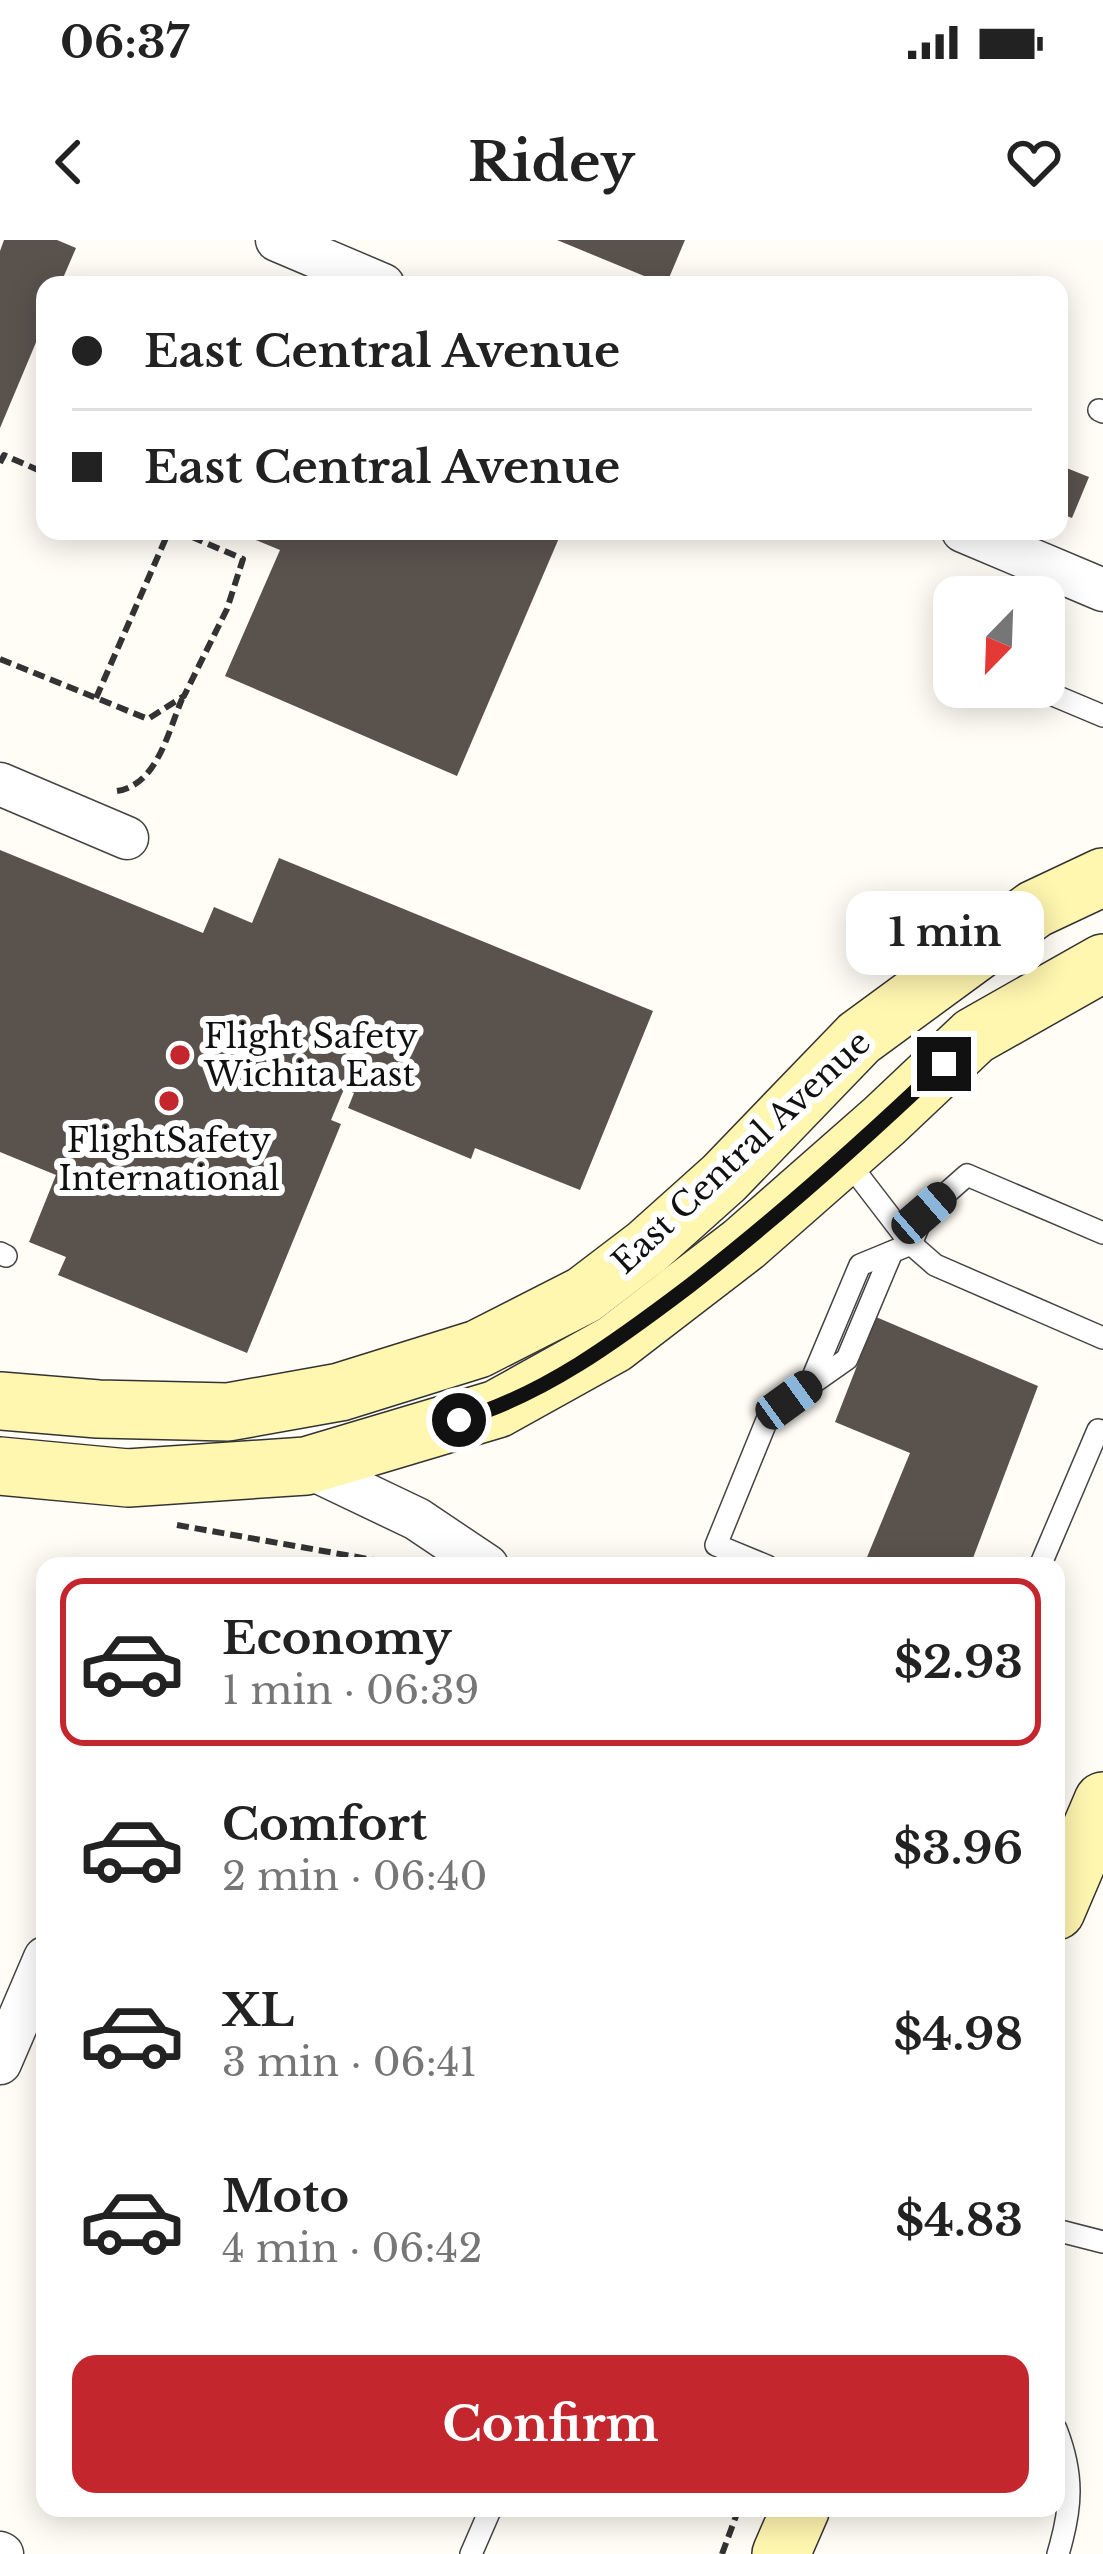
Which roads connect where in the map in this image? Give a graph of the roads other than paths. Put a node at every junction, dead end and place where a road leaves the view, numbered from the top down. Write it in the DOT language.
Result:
graph roads {
  1 [pos="278,240"];
  2 [pos="362,276"];
  3 [pos="984,540"];
  4 [pos="1103,590"];
  5 [pos="1065,700"];
  6 [pos="1103,716"];
  7 [pos="0,784"];
  8 [pos="127,838"];
  9 [pos="1103,877"];
  10 [pos="1103,963"];
  11 [pos="843,1156"];
  12 [pos="1103,1233"];
  13 [pos="902,1248"];
  14 [pos="1103,1338"];
  15 [pos="0,1402"];
  16 [pos="1101,1426"];
  17 [pos="0,1466"];
  18 [pos="321,1473"];
  19 [pos="474,1557"];
  20 [pos="745,1557"];
  21 [pos="1044,1557"];
  22 [pos="1082,1824"];
  23 [pos="1065,1881"];
  24 [pos="31,1977"];
  25 [pos="0,2063"];
  26 [pos="1065,2232"];
  27 [pos="1103,2242"];
  28 [pos="1065,2452"];
  29 [pos="487,2517"];
  30 [pos="797,2517"];
  31 [pos="471,2554"];
  32 [pos="781,2554"];
  33 [pos="1058,2554"];
  1 -- 2 [label="street"];
  3 -- 4 [label="street"];
  5 -- 6 [label="lane"];
  7 -- 8 [label="street"];
  9 -- 15 [label="main road, East Central Avenue"];
  10 -- 11 [label="main road, East Central Avenue"];
  11 -- 13 [label="lane"];
  11 -- 18 [label="main road, East Central Avenue"];
  12 -- 13 [label="lane"];
  13 -- 14 [label="lane"];
  13 -- 20 [label="lane"];
  16 -- 21 [label="lane"];
  17 -- 18 [label="main road, East Central Avenue"];
  18 -- 19 [label="street"];
  22 -- 23 [label="main road"];
  24 -- 25 [label="street"];
  26 -- 27 [label="lane"];
  28 -- 33 [label="lane"];
  29 -- 31 [label="lane"];
  30 -- 32 [label="main road"];
}
